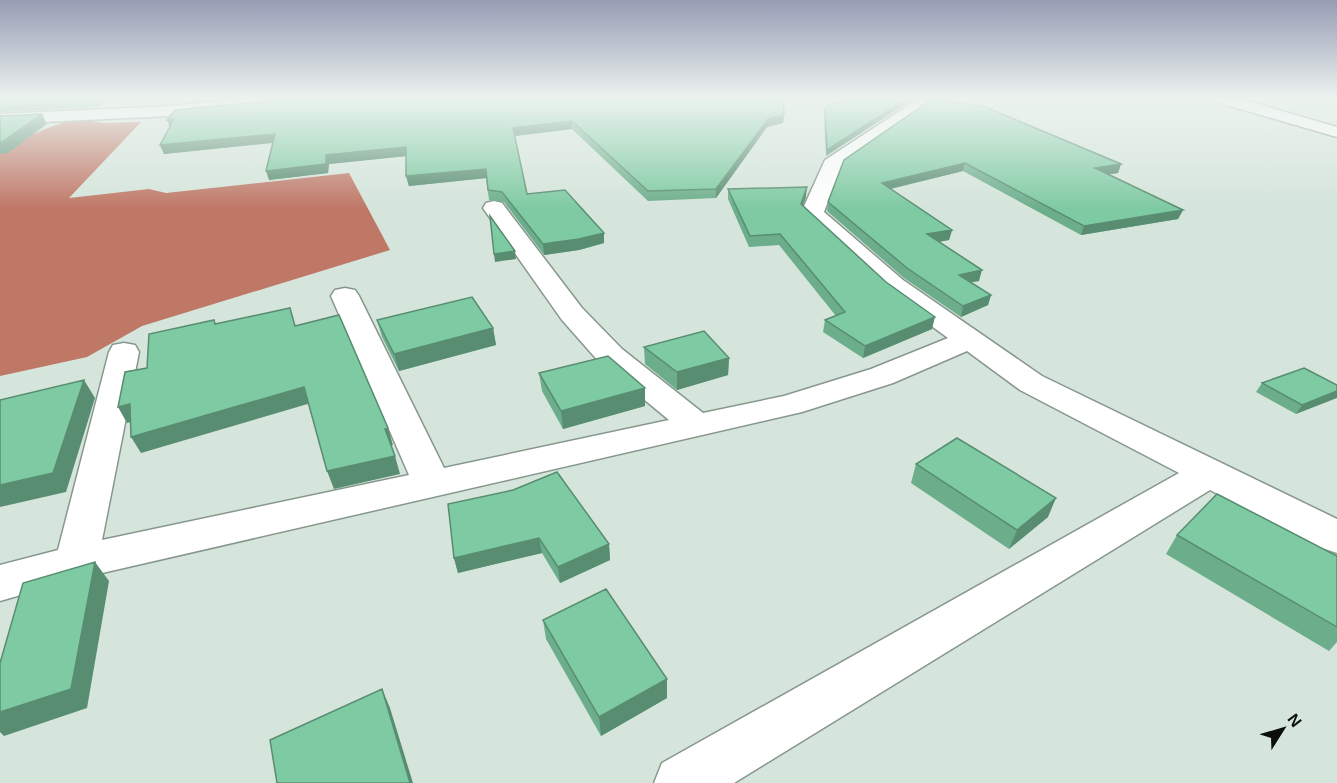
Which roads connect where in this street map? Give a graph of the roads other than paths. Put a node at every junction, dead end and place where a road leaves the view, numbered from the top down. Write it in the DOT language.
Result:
graph roads {
  1 [pos="874,136"];
  2 [pos="494,208"];
  3 [pos="345,296"];
  4 [pos="970,339"];
  5 [pos="124,352"];
  6 [pos="696,425"];
  7 [pos="1209,473"];
  8 [pos="432,483"];
  9 [pos="1337,537"];
  10 [pos="76,562"];
  11 [pos="0,583"];
  12 [pos="682,783"];
  1 -- 4 [label="street"];
  2 -- 6 [label="street"];
  3 -- 8 [label="street"];
  4 -- 6 [label="street"];
  4 -- 7 [label="street"];
  5 -- 10 [label="street"];
  6 -- 8 [label="street"];
  7 -- 9 [label="street"];
  7 -- 12 [label="street"];
  8 -- 10 [label="street"];
  10 -- 11 [label="street"];
}
